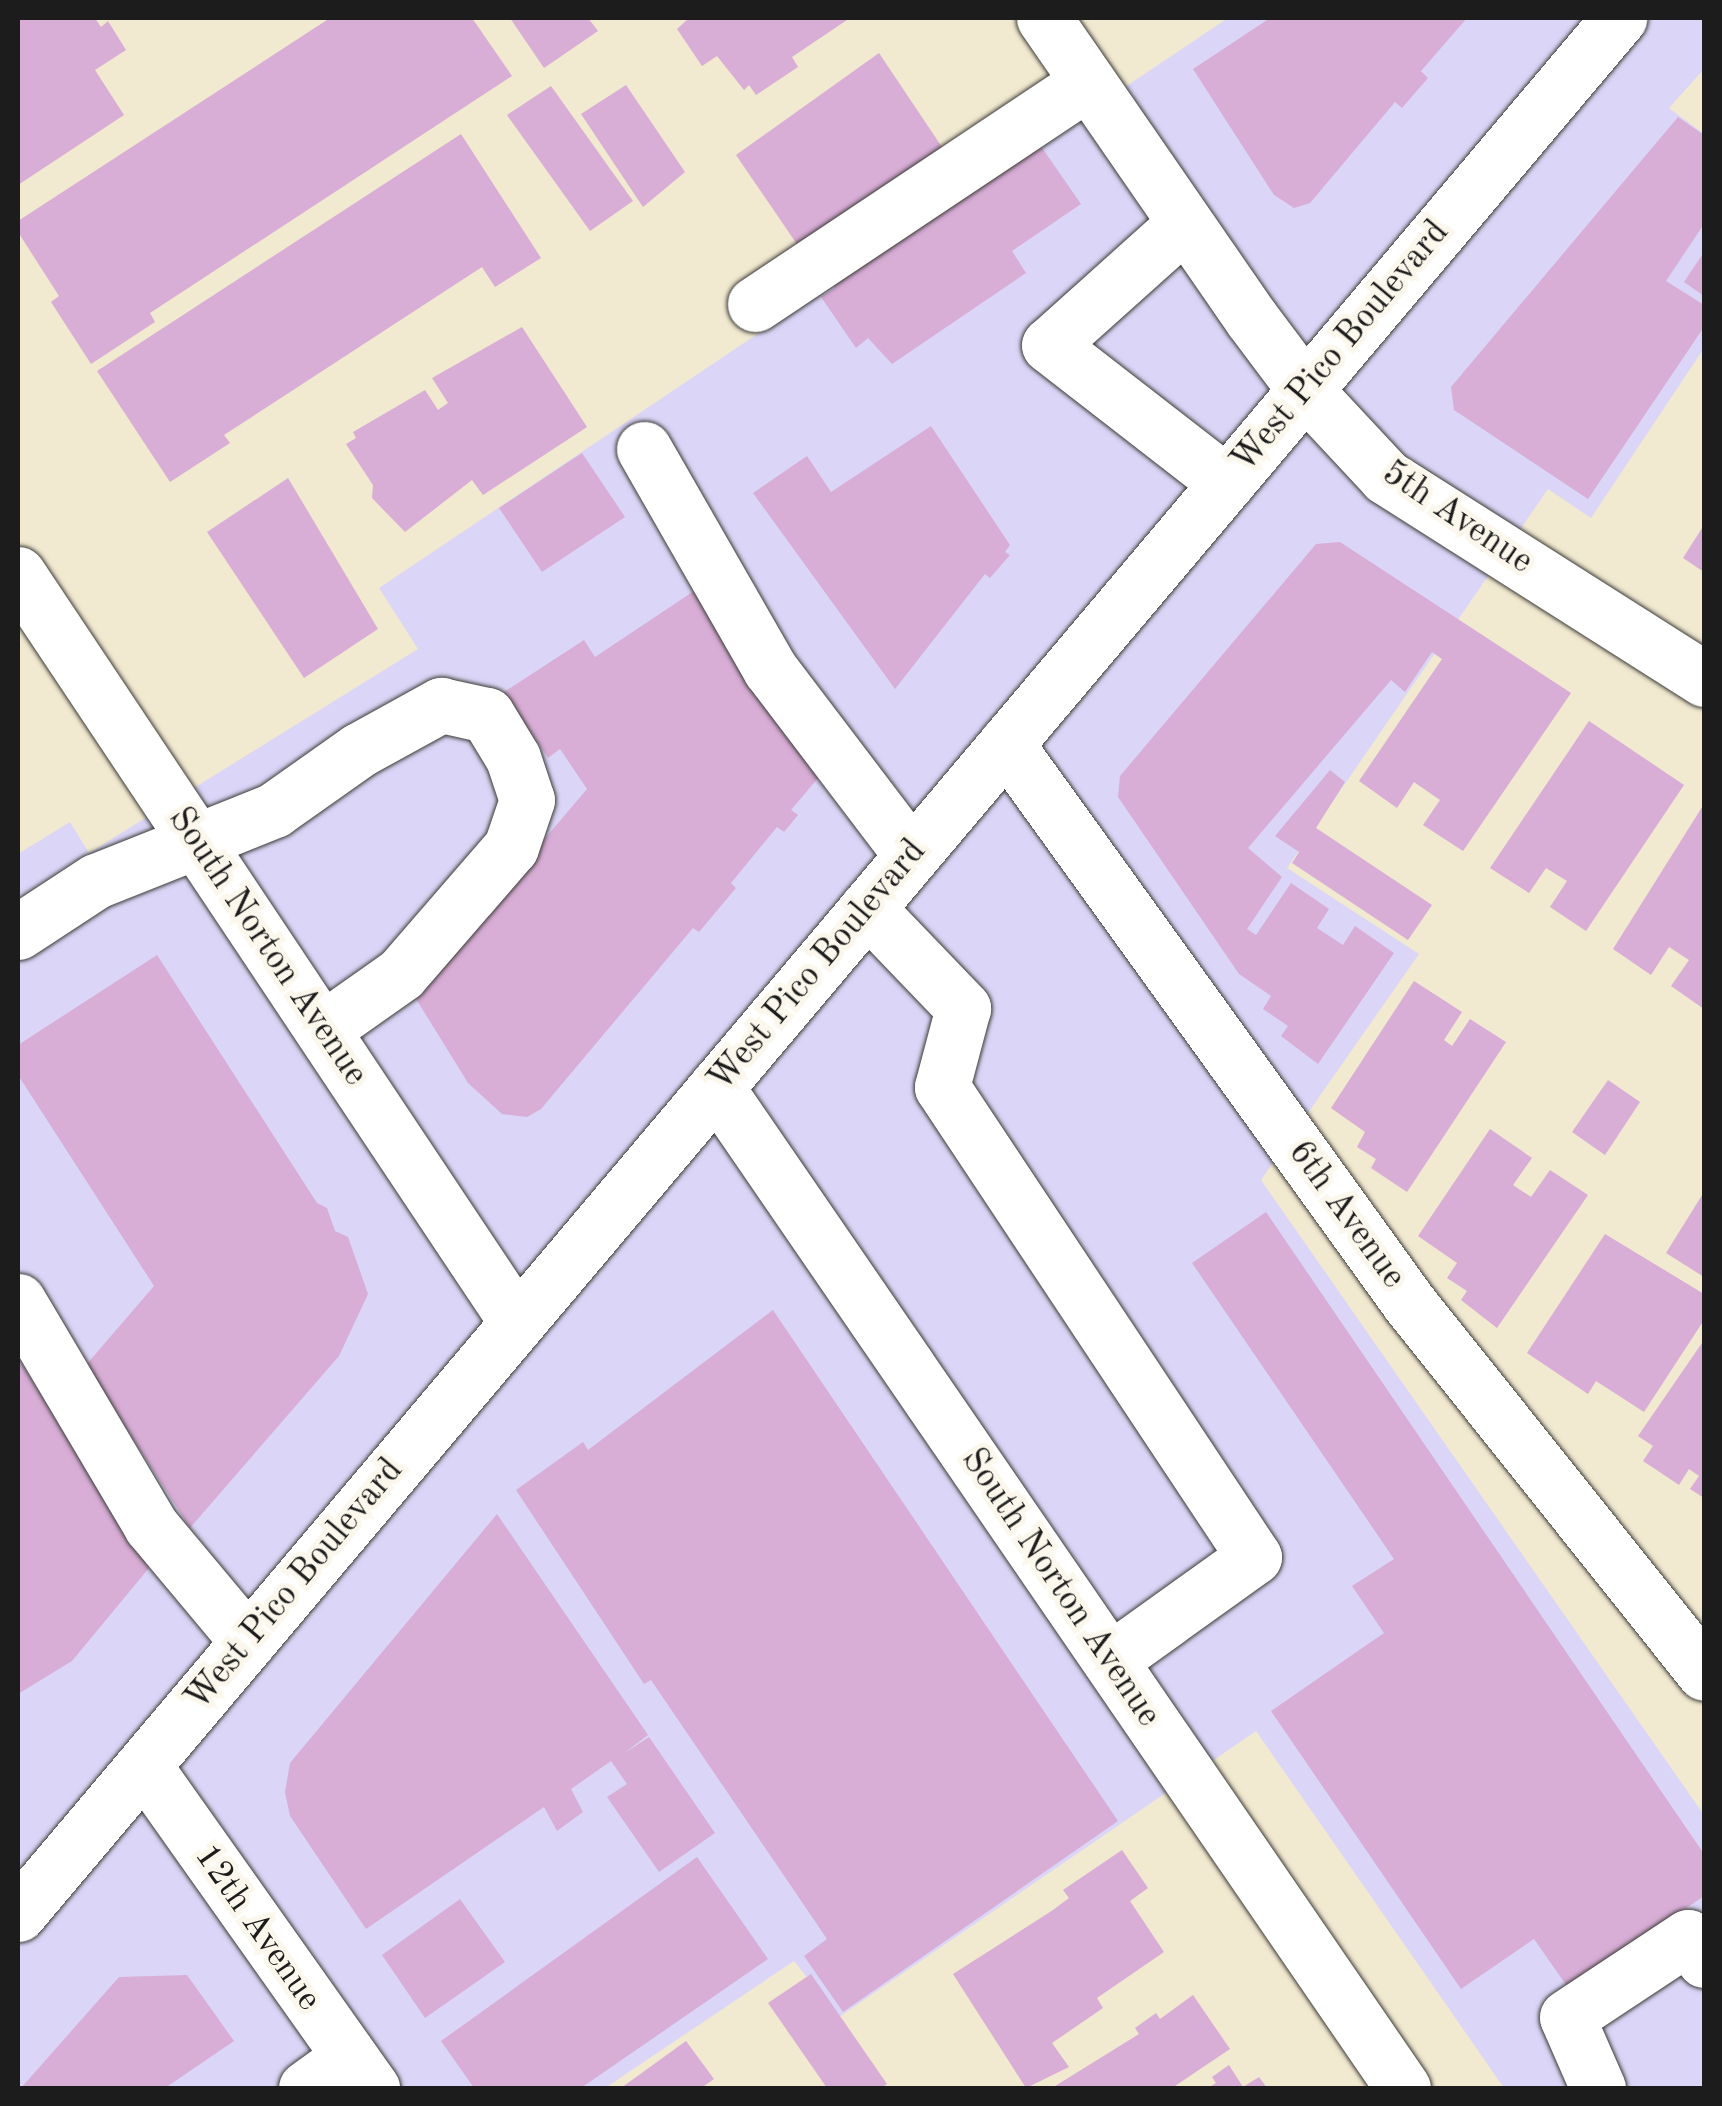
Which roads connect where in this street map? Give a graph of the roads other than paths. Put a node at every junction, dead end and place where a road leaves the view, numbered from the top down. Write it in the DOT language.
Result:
graph roads {
  1 [pos="1044,18"];
  2 [pos="1619,18"];
  3 [pos="1088,82"];
  4 [pos="1184,224"];
  5 [pos="755,304"];
  6 [pos="1304,390"];
  7 [pos="644,448"];
  8 [pos="1227,483"];
  9 [pos="24,600"];
  10 [pos="1704,679"];
  11 [pos="1006,744"];
  12 [pos="198,843"];
  13 [pos="912,854"];
  14 [pos="867,908"];
  15 [pos="18,932"];
  16 [pos="323,1030"];
  17 [pos="716,1087"];
  18 [pos="18,1301"];
  19 [pos="516,1321"];
  20 [pos="248,1642"];
  21 [pos="1110,1660"];
  22 [pos="1704,1673"];
  23 [pos="144,1766"];
  24 [pos="18,1912"];
  25 [pos="1704,1960"];
  26 [pos="360,2073"];
  27 [pos="306,2088"];
  28 [pos="1404,2088"];
  29 [pos="1598,2088"];
  1 -- 3 [label="street, 5th Avenue"];
  2 -- 6 [label="street, West Pico Boulevard"];
  3 -- 4 [label="street, 5th Avenue"];
  3 -- 5 [label="street"];
  4 -- 6 [label="street, 5th Avenue"];
  4 -- 8 [label="street"];
  6 -- 8 [label="street, West Pico Boulevard"];
  6 -- 10 [label="street, 5th Avenue"];
  7 -- 13 [label="street"];
  8 -- 11 [label="street, West Pico Boulevard"];
  9 -- 12 [label="street, South Norton Avenue"];
  11 -- 13 [label="street, West Pico Boulevard"];
  11 -- 22 [label="street, 6th Avenue"];
  12 -- 15 [label="street"];
  12 -- 16 [label="street, South Norton Avenue"];
  12 -- 16 [label="street"];
  13 -- 14 [label="street, West Pico Boulevard"];
  14 -- 17 [label="street, West Pico Boulevard"];
  14 -- 21 [label="street"];
  16 -- 19 [label="street, South Norton Avenue"];
  17 -- 19 [label="street, West Pico Boulevard"];
  17 -- 21 [label="street, South Norton Avenue"];
  18 -- 20 [label="street"];
  19 -- 20 [label="street, West Pico Boulevard"];
  20 -- 23 [label="street, West Pico Boulevard"];
  21 -- 28 [label="street, South Norton Avenue"];
  23 -- 24 [label="street, West Pico Boulevard"];
  23 -- 26 [label="street, 12th Avenue"];
  25 -- 29 [label="street"];
  26 -- 27 [label="street"];
}
